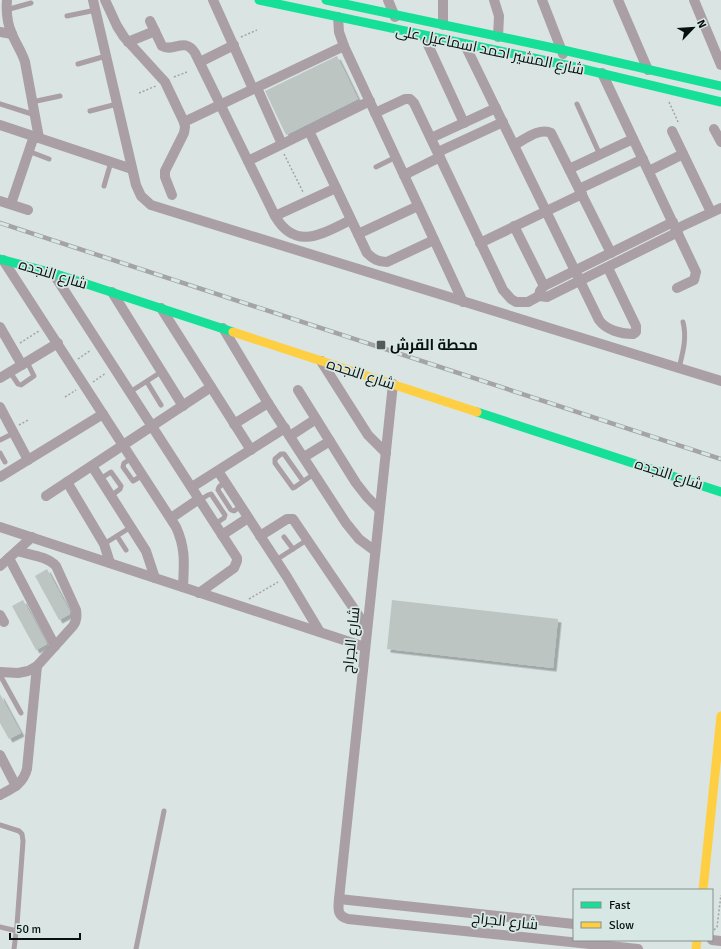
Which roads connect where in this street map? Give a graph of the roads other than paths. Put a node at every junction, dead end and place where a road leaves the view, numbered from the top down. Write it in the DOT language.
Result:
graph roads {
  1 [pos="105,0"];
  2 [pos="213,0"];
  3 [pos="259,0"];
  4 [pos="326,0"];
  5 [pos="375,0"];
  6 [pos="388,0"];
  7 [pos="444,0"];
  8 [pos="494,0"];
  9 [pos="542,0"];
  10 [pos="618,0"];
  11 [pos="698,1"];
  12 [pos="32,3"];
  13 [pos="7,5"];
  14 [pos="94,5"];
  15 [pos="380,11"];
  16 [pos="394,14"];
  17 [pos="67,16"];
  18 [pos="338,17"];
  19 [pos="150,21"];
  20 [pos="443,25"];
  21 [pos="384,27"];
  22 [pos="399,30"];
  23 [pos="155,31"];
  24 [pos="0,32"];
  25 [pos="12,34"];
  26 [pos="424,36"];
  27 [pos="498,37"];
  28 [pos="128,42"];
  29 [pos="233,43"];
  30 [pos="465,45"];
  31 [pos="344,46"];
  32 [pos="563,50"];
  33 [pos="106,56"];
  34 [pos="200,62"];
  35 [pos="78,64"];
  36 [pos="566,65"];
  37 [pos="721,66"];
  38 [pos="648,70"];
  39 [pos="602,73"];
  40 [pos="721,86"];
  41 [pos="255,88"];
  42 [pos="60,96"];
  43 [pos="370,101"];
  44 [pos="32,102"];
  45 [pos="721,102"];
  46 [pos="0,104"];
  47 [pos="117,104"];
  48 [pos="576,104"];
  49 [pos="221,105"];
  50 [pos="496,108"];
  51 [pos="90,111"];
  52 [pos="375,113"];
  53 [pos="35,115"];
  54 [pos="184,122"];
  55 [pos="503,122"];
  56 [pos="464,123"];
  57 [pos="0,125"];
  58 [pos="676,128"];
  59 [pos="714,129"];
  60 [pos="309,131"];
  61 [pos="36,137"];
  62 [pos="431,138"];
  63 [pos="634,139"];
  64 [pos="721,142"];
  65 [pos="281,144"];
  66 [pos="514,145"];
  67 [pos="28,152"];
  68 [pos="683,154"];
  69 [pos="439,155"];
  70 [pos="600,155"];
  71 [pos="396,157"];
  72 [pos="49,159"];
  73 [pos="643,159"];
  74 [pos="248,161"];
  75 [pos="112,162"];
  76 [pos="376,167"];
  77 [pos="132,169"];
  78 [pos="570,169"];
  79 [pos="649,171"];
  80 [pos="404,175"];
  81 [pos="104,186"];
  82 [pos="336,188"];
  83 [pos="580,191"];
  84 [pos="172,195"];
  85 [pos="0,200"];
  86 [pos="11,204"];
  87 [pos="418,206"];
  88 [pos="28,210"];
  89 [pos="716,210"];
  90 [pos="546,211"];
  91 [pos="275,216"];
  92 [pos="351,220"];
  93 [pos="514,226"];
  94 [pos="676,228"];
  95 [pos="358,234"];
  96 [pos="434,240"];
  97 [pos="480,243"];
  98 [pos="611,253"];
  99 [pos="2,259"];
  100 [pos="608,268"];
  101 [pos="575,271"];
  102 [pos="53,273"];
  103 [pos="580,281"];
  104 [pos="544,286"];
  105 [pos="677,288"];
  106 [pos="112,292"];
  107 [pos="539,296"];
  108 [pos="463,302"];
  109 [pos="162,308"];
  110 [pos="683,322"];
  111 [pos="0,327"];
  112 [pos="223,328"];
  113 [pos="611,330"];
  114 [pos="58,343"];
  115 [pos="607,346"];
  116 [pos="321,361"];
  117 [pos="24,363"];
  118 [pos="679,368"];
  119 [pos="10,372"];
  120 [pos="161,372"];
  121 [pos="0,378"];
  122 [pos="721,381"];
  123 [pos="147,382"];
  124 [pos="392,384"];
  125 [pos="211,388"];
  126 [pos="298,390"];
  127 [pos="130,392"];
  128 [pos="268,403"];
  129 [pos="161,404"];
  130 [pos="183,406"];
  131 [pos="0,407"];
  132 [pos="103,414"];
  133 [pos="316,419"];
  134 [pos="234,424"];
  135 [pos="152,426"];
  136 [pos="287,432"];
  137 [pos="14,433"];
  138 [pos="0,440"];
  139 [pos="330,441"];
  140 [pos="123,445"];
  141 [pos="251,450"];
  142 [pos="0,453"];
  143 [pos="386,453"];
  144 [pos="304,457"];
  145 [pos="28,460"];
  146 [pos="5,462"];
  147 [pos="92,466"];
  148 [pos="218,471"];
  149 [pos="314,474"];
  150 [pos="0,478"];
  151 [pos="67,482"];
  152 [pos="303,482"];
  153 [pos="192,488"];
  154 [pos="721,492"];
  155 [pos="46,496"];
  156 [pos="200,499"];
  157 [pos="380,509"];
  158 [pos="171,518"];
  159 [pos="248,518"];
  160 [pos="0,527"];
  161 [pos="131,527"];
  162 [pos="222,535"];
  163 [pos="117,536"];
  164 [pos="260,536"];
  165 [pos="32,537"];
  166 [pos="284,537"];
  167 [pos="308,539"];
  168 [pos="104,544"];
  169 [pos="293,549"];
  170 [pos="126,550"];
  171 [pos="18,551"];
  172 [pos="375,551"];
  173 [pos="9,558"];
  174 [pos="276,560"];
  175 [pos="110,563"];
  176 [pos="0,566"];
  177 [pos="155,578"];
  178 [pos="182,587"];
  179 [pos="200,593"];
  180 [pos="367,628"];
  181 [pos="320,632"];
  182 [pos="55,646"];
  183 [pos="365,647"];
  184 [pos="37,666"];
  185 [pos="0,674"];
  186 [pos="21,713"];
  187 [pos="721,716"];
  188 [pos="0,755"];
  189 [pos="16,786"];
  190 [pos="0,795"];
  191 [pos="164,811"];
  192 [pos="0,825"];
  193 [pos="703,889"];
  194 [pos="339,899"];
  195 [pos="558,922"];
  196 [pos="573,924"];
  197 [pos="0,927"];
  198 [pos="17,931"];
  199 [pos="556,941"];
  200 [pos="14,949"];
  201 [pos="136,949"];
  202 [pos="638,949"];
  1 -- 28 [label="street"];
  2 -- 29 [label="street"];
  3 -- 18 [label="main road, شارع المشير احمد اسماعيل على"];
  4 -- 15 [label="main road, شارع المشير احمد اسماعيل على"];
  5 -- 15 [label="street"];
  6 -- 16 [label="street"];
  7 -- 20 [label="street"];
  8 -- 27 [label="street"];
  9 -- 32 [label="street"];
  10 -- 38 [label="street"];
  11 -- 37 [label="street"];
  12 -- 13 [label="lane"];
  13 -- 25 [label="street"];
  14 -- 17 [label="lane"];
  14 -- 33 [label="street"];
  15 -- 16 [label="main road, شارع المشير احمد اسماعيل على"];
  15 -- 21 [label="street"];
  16 -- 20 [label="main road, شارع المشير احمد اسماعيل على"];
  16 -- 22 [label="street"];
  18 -- 21 [label="main road, شارع المشير احمد اسماعيل على"];
  18 -- 31 [label="street"];
  19 -- 23 [label="street"];
  20 -- 27 [label="main road, شارع المشير احمد اسماعيل على"];
  21 -- 22 [label="main road, شارع المشير احمد اسماعيل على"];
  22 -- 26 [label="main road, شارع المشير احمد اسماعيل على"];
  23 -- 28 [label="street"];
  23 -- 34 [label="street"];
  24 -- 25 [label="street"];
  25 -- 44 [label="street"];
  26 -- 30 [label="main road, شارع المشير احمد اسماعيل على"];
  26 -- 56 [label="street"];
  27 -- 32 [label="main road, شارع المشير احمد اسماعيل على"];
  28 -- 54 [label="street"];
  29 -- 34 [label="street"];
  29 -- 41 [label="street"];
  30 -- 36 [label="main road, شارع المشير احمد اسماعيل على"];
  30 -- 50 [label="street"];
  31 -- 41 [label="street"];
  31 -- 43 [label="street"];
  32 -- 36 [label="street"];
  32 -- 38 [label="main road, شارع المشير احمد اسماعيل على"];
  33 -- 35 [label="lane"];
  33 -- 47 [label="street"];
  34 -- 49 [label="street"];
  36 -- 39 [label="main road, شارع المشير احمد اسماعيل على"];
  38 -- 40 [label="main road, شارع المشير احمد اسماعيل على"];
  39 -- 45 [label="main road, شارع المشير احمد اسماعيل على"];
  39 -- 63 [label="street"];
  41 -- 49 [label="street"];
  41 -- 65 [label="street"];
  42 -- 44 [label="lane"];
  43 -- 52 [label="street"];
  43 -- 60 [label="street"];
  44 -- 53 [label="street"];
  46 -- 53 [label="lane"];
  47 -- 51 [label="lane"];
  47 -- 77 [label="street"];
  48 -- 70 [label="lane"];
  49 -- 54 [label="street"];
  49 -- 74 [label="street"];
  50 -- 55 [label="street"];
  50 -- 56 [label="street"];
  52 -- 62 [label="street"];
  52 -- 71 [label="street"];
  53 -- 61 [label="street"];
  54 -- 84 [label="street"];
  55 -- 66 [label="street"];
  55 -- 69 [label="street"];
  56 -- 62 [label="street"];
  57 -- 61 [label="street"];
  58 -- 68 [label="street"];
  59 -- 64 [label="street"];
  60 -- 65 [label="street"];
  60 -- 82 [label="street"];
  61 -- 67 [label="street"];
  61 -- 75 [label="street"];
  62 -- 69 [label="street"];
  63 -- 70 [label="street"];
  63 -- 73 [label="street"];
  65 -- 74 [label="street"];
  66 -- 78 [label="street"];
  66 -- 90 [label="street"];
  67 -- 72 [label="lane"];
  67 -- 86 [label="street"];
  68 -- 79 [label="street"];
  68 -- 89 [label="street"];
  69 -- 80 [label="street"];
  69 -- 97 [label="street"];
  70 -- 78 [label="street"];
  71 -- 76 [label="lane"];
  71 -- 80 [label="street"];
  73 -- 79 [label="street"];
  73 -- 83 [label="street"];
  74 -- 91 [label="street"];
  75 -- 77 [label="street"];
  75 -- 81 [label="lane"];
  77 -- 108 [label="street"];
  78 -- 83 [label="street"];
  79 -- 94 [label="street"];
  80 -- 87 [label="street"];
  82 -- 91 [label="street"];
  82 -- 92 [label="street"];
  83 -- 90 [label="street"];
  83 -- 98 [label="street"];
  85 -- 86 [label="street"];
  86 -- 88 [label="street"];
  87 -- 95 [label="street"];
  87 -- 96 [label="street"];
  89 -- 94 [label="street"];
  90 -- 93 [label="street"];
  90 -- 101 [label="street"];
  91 -- 92 [label="street"];
  92 -- 95 [label="street"];
  93 -- 97 [label="street"];
  93 -- 104 [label="street"];
  94 -- 98 [label="street"];
  94 -- 100 [label="street"];
  94 -- 105 [label="street"];
  95 -- 96 [label="street"];
  96 -- 108 [label="street"];
  97 -- 107 [label="street"];
  98 -- 101 [label="street"];
  99 -- 102 [label="main road, شارع النجده"];
  99 -- 114 [label="street"];
  100 -- 103 [label="street"];
  100 -- 113 [label="street"];
  101 -- 103 [label="street"];
  101 -- 104 [label="street"];
  102 -- 106 [label="main road, شارع النجده"];
  102 -- 127 [label="street"];
  103 -- 107 [label="street"];
  103 -- 113 [label="street"];
  104 -- 107 [label="street"];
  106 -- 109 [label="main road, شارع النجده"];
  106 -- 120 [label="street"];
  108 -- 115 [label="street"];
  109 -- 112 [label="main road, شارع النجده"];
  109 -- 125 [label="street"];
  110 -- 118 [label="lane"];
  111 -- 117 [label="street"];
  112 -- 116 [label="main road, شارع النجده"];
  112 -- 128 [label="street"];
  113 -- 115 [label="street"];
  114 -- 117 [label="street"];
  114 -- 132 [label="street"];
  115 -- 118 [label="street"];
  116 -- 124 [label="main road, شارع النجده"];
  116 -- 143 [label="street"];
  117 -- 119 [label="street"];
  117 -- 119 [label="lane"];
  118 -- 122 [label="street"];
  119 -- 121 [label="street"];
  120 -- 123 [label="lane"];
  120 -- 130 [label="street"];
  123 -- 127 [label="lane"];
  123 -- 129 [label="lane"];
  124 -- 143 [label="street, شارع الجراج"];
  124 -- 154 [label="main road, شارع النجده"];
  125 -- 130 [label="street"];
  125 -- 134 [label="street"];
  126 -- 133 [label="street"];
  127 -- 135 [label="street"];
  128 -- 134 [label="street"];
  128 -- 136 [label="street"];
  130 -- 135 [label="street"];
  131 -- 137 [label="street"];
  132 -- 140 [label="street"];
  132 -- 145 [label="street"];
  133 -- 136 [label="street"];
  133 -- 139 [label="street"];
  134 -- 141 [label="street"];
  135 -- 140 [label="street"];
  135 -- 153 [label="street"];
  136 -- 141 [label="street"];
  136 -- 144 [label="street"];
  137 -- 138 [label="lane"];
  137 -- 145 [label="street"];
  139 -- 144 [label="street"];
  139 -- 157 [label="street"];
  140 -- 147 [label="street"];
  140 -- 158 [label="street"];
  141 -- 148 [label="street"];
  142 -- 146 [label="lane"];
  143 -- 157 [label="street, شارع الجراج"];
  144 -- 149 [label="street"];
  145 -- 150 [label="street"];
  147 -- 151 [label="street"];
  147 -- 161 [label="street"];
  148 -- 153 [label="street"];
  148 -- 159 [label="street"];
  149 -- 152 [label="lane"];
  149 -- 172 [label="street"];
  151 -- 155 [label="street"];
  151 -- 168 [label="street"];
  152 -- 152 [label="lane"];
  153 -- 156 [label="street"];
  156 -- 158 [label="street"];
  156 -- 162 [label="street"];
  157 -- 172 [label="street, شارع الجراج"];
  158 -- 178 [label="street"];
  159 -- 162 [label="street"];
  159 -- 164 [label="street"];
  160 -- 165 [label="street"];
  161 -- 163 [label="lane"];
  161 -- 177 [label="street"];
  162 -- 179 [label="street"];
  163 -- 168 [label="lane"];
  163 -- 170 [label="lane"];
  164 -- 167 [label="street"];
  164 -- 174 [label="street"];
  165 -- 171 [label="street"];
  165 -- 175 [label="street"];
  166 -- 169 [label="lane"];
  167 -- 169 [label="lane"];
  167 -- 180 [label="street"];
  168 -- 175 [label="street"];
  169 -- 174 [label="lane"];
  171 -- 173 [label="street"];
  171 -- 182 [label="street"];
  172 -- 180 [label="street, شارع الجراج"];
  173 -- 176 [label="street"];
  173 -- 182 [label="street"];
  174 -- 181 [label="street"];
  175 -- 177 [label="street"];
  177 -- 178 [label="street"];
  178 -- 179 [label="street"];
  179 -- 181 [label="street"];
  180 -- 183 [label="street, شارع الجراج"];
  181 -- 183 [label="street"];
  182 -- 184 [label="street"];
  183 -- 194 [label="street, شارع الجراج"];
  184 -- 185 [label="street"];
  184 -- 189 [label="street"];
  185 -- 186 [label="lane"];
  187 -- 193 [label="main road"];
  188 -- 189 [label="street"];
  189 -- 190 [label="street"];
  191 -- 201 [label="lane"];
  192 -- 198 [label="lane"];
  194 -- 195 [label="street, شارع الجراج"];
  194 -- 199 [label="street, شارع الجراج"];
  195 -- 196 [label="street, شارع الجراج"];
  195 -- 199 [label="street"];
  197 -- 198 [label="lane"];
  198 -- 200 [label="lane"];
  199 -- 202 [label="street, شارع الجراج"];
}
